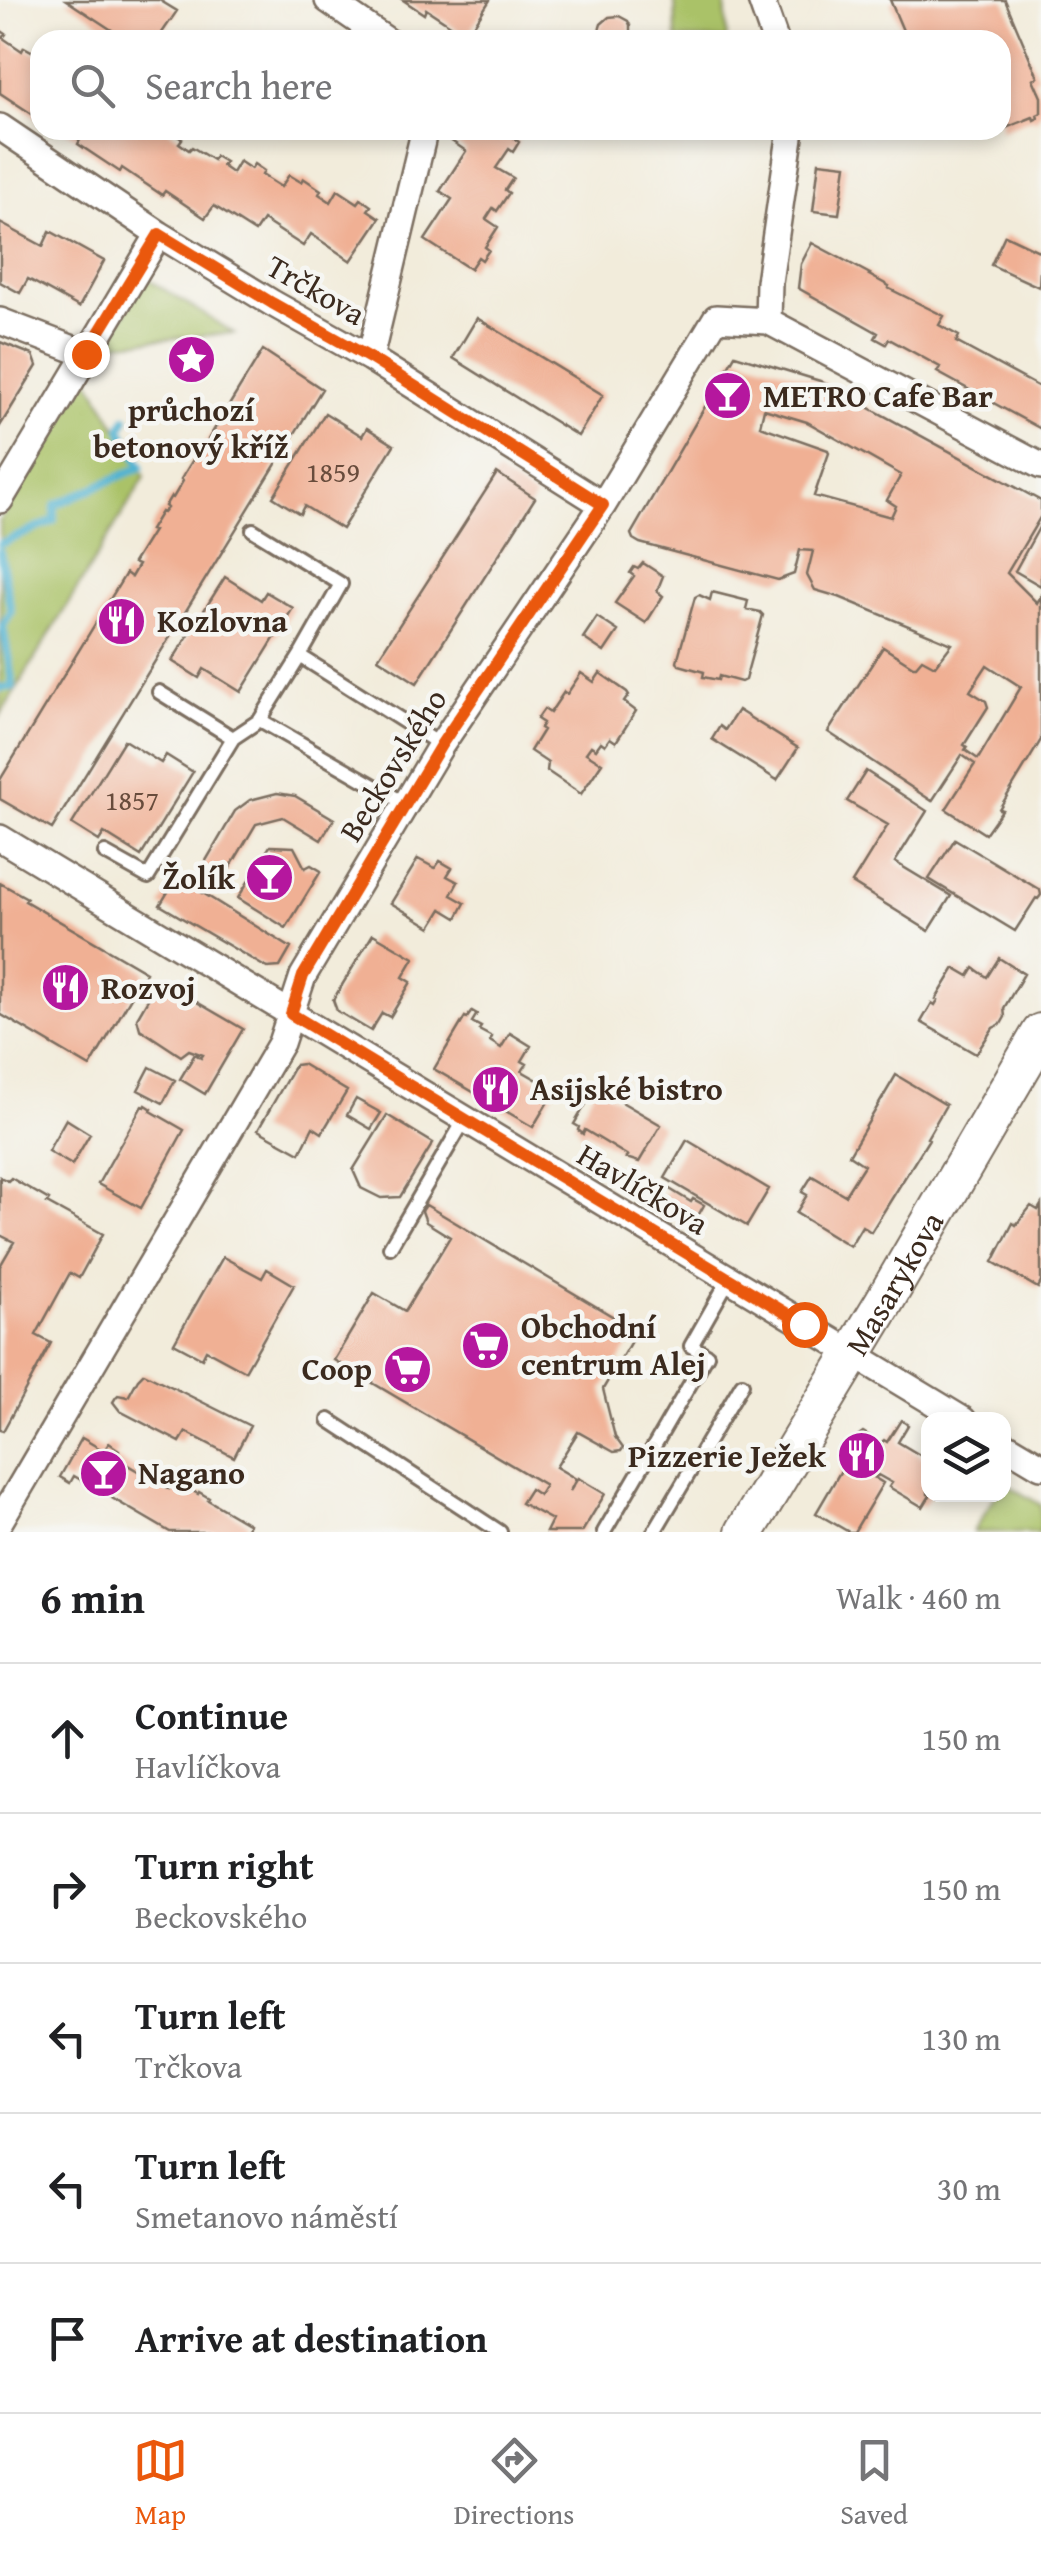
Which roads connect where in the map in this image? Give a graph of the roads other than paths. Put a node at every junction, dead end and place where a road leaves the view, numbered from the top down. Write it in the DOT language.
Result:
graph roads {
  1 [pos="328,0"];
  2 [pos="760,0"];
  3 [pos="372,30"];
  4 [pos="770,30"];
  5 [pos="0,127"];
  6 [pos="422,140"];
  7 [pos="790,140"];
  8 [pos="159,234"];
  9 [pos="0,321"];
  10 [pos="768,321"];
  11 [pos="86,354"];
  12 [pos="370,358"];
  13 [pos="1041,466"];
  14 [pos="0,500"];
  15 [pos="603,505"];
  16 [pos="253,530"];
  17 [pos="300,656"];
  18 [pos="158,692"];
  19 [pos="260,720"];
  20 [pos="234,738"];
  21 [pos="441,745"];
  22 [pos="406,804"];
  23 [pos="0,838"];
  24 [pos="105,853"];
  25 [pos="291,1014"];
  26 [pos="1041,1032"];
  27 [pos="465,1120"];
  28 [pos="390,1247"];
  29 [pos="729,1279"];
  30 [pos="852,1354"];
  31 [pos="742,1384"];
  32 [pos="950,1412"];
  33 [pos="329,1420"];
  34 [pos="1011,1448"];
  35 [pos="1041,1466"];
  36 [pos="0,1521"];
  37 [pos="500,1532"];
  38 [pos="604,1532"];
  39 [pos="654,1532"];
  40 [pos="745,1532"];
  1 -- 3 [label="street"];
  2 -- 4 [label="street"];
  5 -- 8 [label="street, Trčkova"];
  6 -- 12 [label="street"];
  7 -- 10 [label="street"];
  8 -- 11 [label="street"];
  8 -- 12 [label="street, Trčkova"];
  9 -- 11 [label="street"];
  10 -- 13 [label="street, Beckovského"];
  10 -- 15 [label="street, Beckovského"];
  11 -- 14 [label="street"];
  12 -- 15 [label="street, Trčkova"];
  15 -- 21 [label="street, Beckovského"];
  16 -- 17 [label="lane"];
  17 -- 19 [label="lane"];
  17 -- 21 [label="lane"];
  18 -- 20 [label="lane"];
  19 -- 20 [label="lane"];
  19 -- 22 [label="lane"];
  20 -- 24 [label="lane"];
  21 -- 22 [label="street, Beckovského"];
  22 -- 25 [label="street, Beckovského"];
  23 -- 25 [label="street, Havlíčkova"];
  25 -- 27 [label="street, Havlíčkova"];
  25 -- 36 [label="street, Beckovského"];
  26 -- 30 [label="main road, Masarykova"];
  27 -- 28 [label="lane"];
  27 -- 29 [label="street, Havlíčkova"];
  29 -- 30 [label="street, Havlíčkova"];
  29 -- 38 [label="lane"];
  30 -- 32 [label="street, Havlíčkova"];
  30 -- 40 [label="main road, Masarykova"];
  31 -- 39 [label="lane"];
  33 -- 37 [label="lane"];
  34 -- 35 [label="street"];
}
